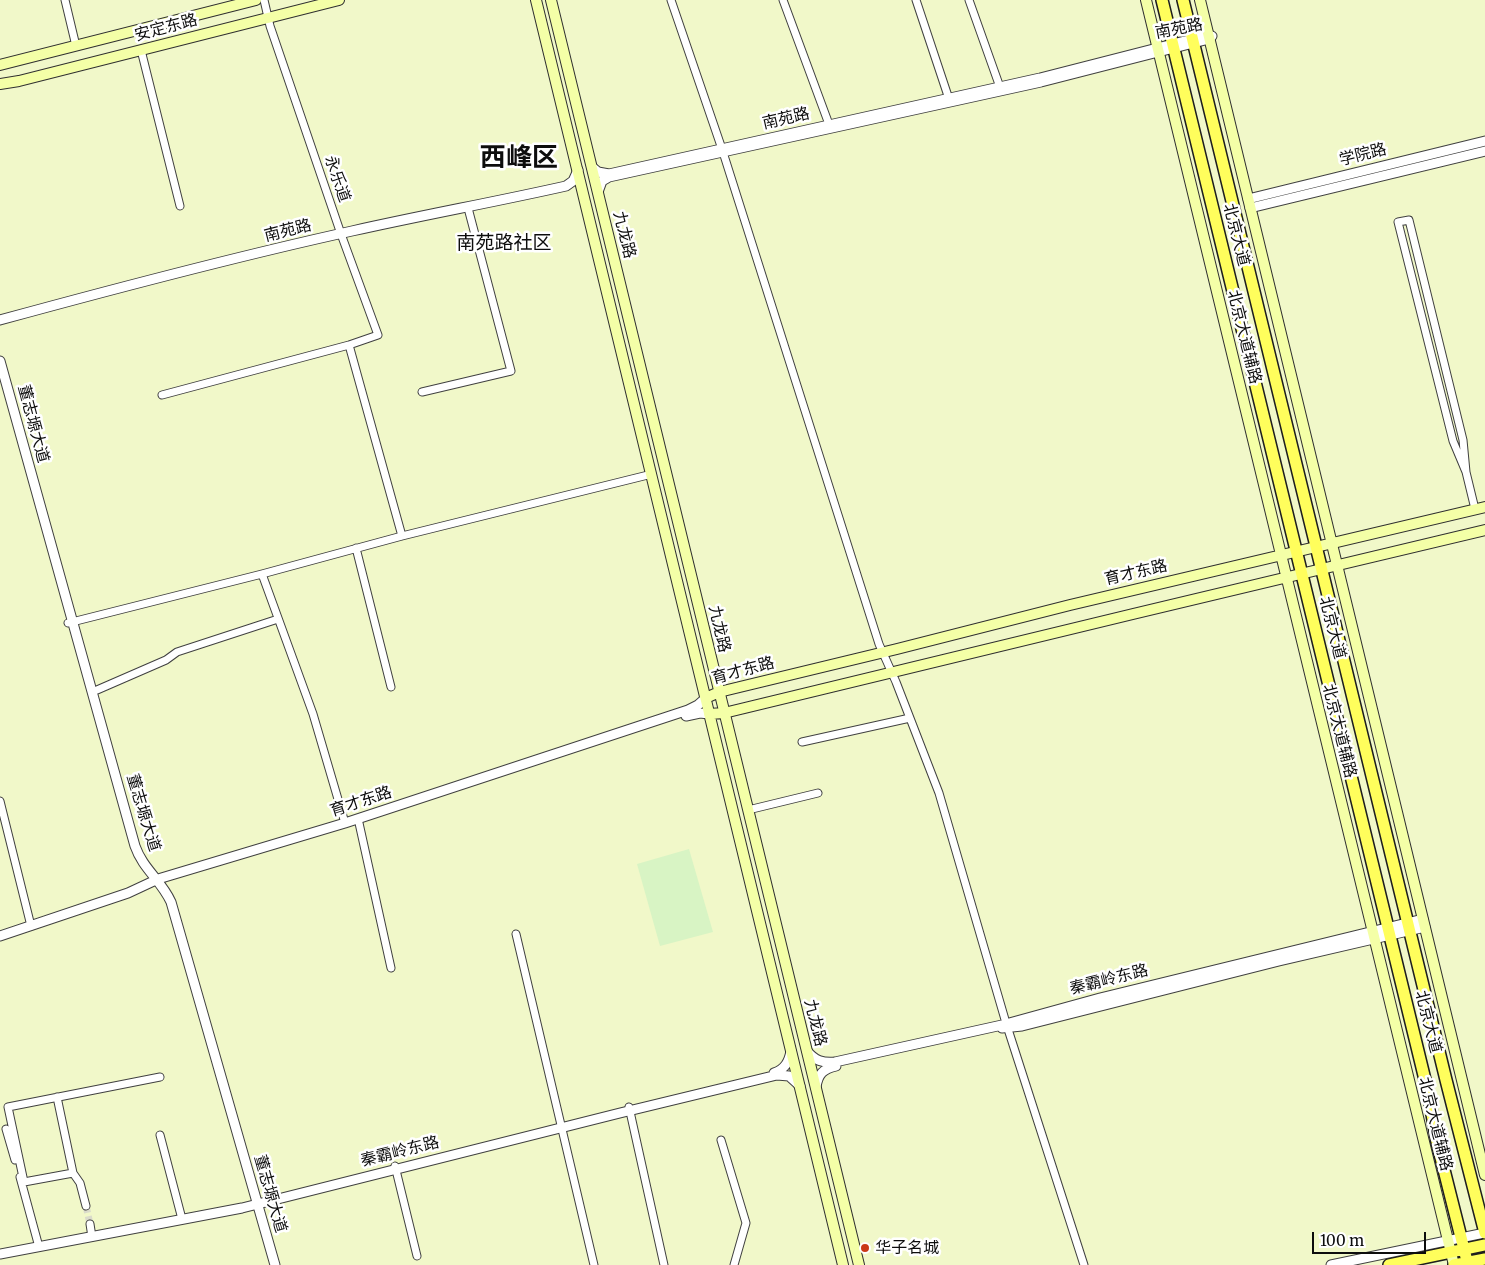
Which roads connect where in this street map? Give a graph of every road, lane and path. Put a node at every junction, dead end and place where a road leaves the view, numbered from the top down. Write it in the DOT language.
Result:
graph roads {
  1 [pos="65,0"];
  2 [pos="256,0"];
  3 [pos="264,0"];
  4 [pos="339,0"];
  5 [pos="536,0"];
  6 [pos="551,0"];
  7 [pos="671,0"];
  8 [pos="783,0"];
  9 [pos="916,0"];
  10 [pos="969,0"];
  11 [pos="1146,0"];
  12 [pos="1162,0"];
  13 [pos="1183,0"];
  14 [pos="1200,0"];
  15 [pos="268,18"];
  16 [pos="1209,37"];
  17 [pos="1193,41"];
  18 [pos="76,46"];
  19 [pos="1173,46"];
  20 [pos="1158,49"];
  21 [pos="141,50"];
  22 [pos="0,65"];
  23 [pos="0,84"];
  24 [pos="1000,89"];
  25 [pos="949,101"];
  26 [pos="830,126"];
  27 [pos="1485,141"];
  28 [pos="723,151"];
  29 [pos="1485,151"];
  30 [pos="592,167"];
  31 [pos="578,170"];
  32 [pos="598,192"];
  33 [pos="584,195"];
  34 [pos="1249,203"];
  35 [pos="180,206"];
  36 [pos="468,209"];
  37 [pos="342,235"];
  38 [pos="0,321"];
  39 [pos="349,345"];
  40 [pos="0,361"];
  41 [pos="0,377"];
  42 [pos="422,392"];
  43 [pos="162,395"];
  44 [pos="1466,472"];
  45 [pos="652,474"];
  46 [pos="1480,508"];
  47 [pos="1485,530"];
  48 [pos="402,536"];
  49 [pos="1332,543"];
  50 [pos="1316,546"];
  51 [pos="356,548"];
  52 [pos="1296,551"];
  53 [pos="1281,554"];
  54 [pos="1337,566"];
  55 [pos="1322,570"];
  56 [pos="262,574"];
  57 [pos="1302,574"];
  58 [pos="1287,578"];
  59 [pos="278,619"];
  60 [pos="70,623"];
  61 [pos="883,652"];
  62 [pos="892,673"];
  63 [pos="391,687"];
  64 [pos="97,690"];
  65 [pos="719,692"];
  66 [pos="706,698"];
  67 [pos="724,713"];
  68 [pos="710,714"];
  69 [pos="910,718"];
  70 [pos="802,742"];
  71 [pos="818,793"];
  72 [pos="0,801"];
  73 [pos="748,810"];
  74 [pos="345,822"];
  75 [pos="359,823"];
  76 [pos="156,882"];
  77 [pos="1424,923"];
  78 [pos="31,926"];
  79 [pos="1408,926"];
  80 [pos="1389,931"];
  81 [pos="516,934"];
  82 [pos="1373,934"];
  83 [pos="0,936"];
  84 [pos="0,941"];
  85 [pos="391,968"];
  86 [pos="1007,1026"];
  87 [pos="806,1049"];
  88 [pos="792,1051"];
  89 [pos="160,1077"];
  90 [pos="801,1088"];
  91 [pos="816,1088"];
  92 [pos="57,1097"];
  93 [pos="629,1109"];
  94 [pos="561,1126"];
  95 [pos="6,1129"];
  96 [pos="160,1135"];
  97 [pos="721,1140"];
  98 [pos="395,1167"];
  99 [pos="73,1173"];
  100 [pos="1485,1175"];
  101 [pos="255,1203"];
  102 [pos="86,1206"];
  103 [pos="182,1218"];
  104 [pos="90,1224"];
  105 [pos="1485,1233"];
  106 [pos="92,1235"];
  107 [pos="1463,1244"];
  108 [pos="38,1245"];
  109 [pos="1485,1245"];
  110 [pos="1449,1247"];
  111 [pos="0,1253"];
  112 [pos="417,1256"];
  113 [pos="1485,1259"];
  114 [pos="1467,1264"];
  115 [pos="271,1265"];
  116 [pos="275,1265"];
  117 [pos="594,1265"];
  118 [pos="664,1265"];
  119 [pos="734,1265"];
  120 [pos="843,1265"];
  121 [pos="859,1265"];
  122 [pos="1084,1265"];
  123 [pos="1331,1265"];
  124 [pos="1389,1265"];
  125 [pos="1454,1265"];
  1 -- 18 [label="street"];
  2 -- 18 [label="main road, 安定东路"];
  3 -- 15 [label="street, 永乐道"];
  4 -- 15 [label="main road, 安定东路"];
  5 -- 31 [label="main road, 九龙路"];
  6 -- 30 [label="main road, 九龙路"];
  7 -- 28 [label="street"];
  8 -- 26 [label="street"];
  9 -- 25 [label="street"];
  10 -- 24 [label="street"];
  11 -- 20 [label="main road, 北京大道辅路"];
  12 -- 19 [label="main road, 北京大道"];
  13 -- 17 [label="main road, 北京大道"];
  14 -- 16 [label="main road"];
  15 -- 21 [label="main road, 安定东路"];
  15 -- 37 [label="street, 永乐道"];
  16 -- 17 [label="street, 南苑路"];
  16 -- 34 [label="main road"];
  17 -- 19 [label="street, 南苑路"];
  17 -- 50 [label="main road, 北京大道"];
  18 -- 22 [label="main road, 安定东路"];
  19 -- 20 [label="street, 南苑路"];
  19 -- 52 [label="main road, 北京大道"];
  20 -- 24 [label="street, 南苑路"];
  20 -- 53 [label="main road, 北京大道辅路"];
  21 -- 23 [label="main road, 安定东路"];
  21 -- 35 [label="street"];
  24 -- 25 [label="street, 南苑路"];
  25 -- 26 [label="street, 南苑路"];
  26 -- 28 [label="street, 南苑路"];
  27 -- 34 [label="street, 学院路"];
  28 -- 30 [label="street, 南苑路"];
  28 -- 32 [label="street, 南苑路"];
  28 -- 61 [label="street"];
  29 -- 34 [label="street, 学院路"];
  30 -- 32 [label="main road, 九龙路"];
  31 -- 33 [label="main road, 九龙路"];
  31 -- 36 [label="street, 南苑路"];
  32 -- 65 [label="main road, 九龙路"];
  33 -- 36 [label="street, 南苑路"];
  33 -- 45 [label="main road, 九龙路"];
  34 -- 49 [label="main road"];
  36 -- 37 [label="street, 南苑路"];
  36 -- 42 [label="street"];
  37 -- 38 [label="street, 南苑路"];
  37 -- 39 [label="street, 永乐道"];
  39 -- 43 [label="street"];
  39 -- 48 [label="street"];
  40 -- 60 [label="street, 董志塬大道"];
  41 -- 60 [label="street, 董志塬大道"];
  44 -- 44 [label="street"];
  44 -- 46 [label="street"];
  45 -- 48 [label="street"];
  45 -- 66 [label="main road, 九龙路"];
  46 -- 49 [label="main road, 育才东路"];
  47 -- 54 [label="main road, 育才东路"];
  48 -- 51 [label="street"];
  49 -- 50 [label="main road, 育才东路"];
  49 -- 54 [label="main road"];
  50 -- 52 [label="main road, 育才东路"];
  50 -- 55 [label="main road, 北京大道"];
  51 -- 56 [label="street"];
  51 -- 63 [label="street"];
  52 -- 53 [label="main road, 育才东路"];
  52 -- 57 [label="main road, 北京大道"];
  53 -- 58 [label="main road, 北京大道辅路"];
  53 -- 61 [label="main road, 育才东路"];
  54 -- 55 [label="main road, 育才东路"];
  54 -- 77 [label="main road"];
  55 -- 57 [label="main road, 育才东路"];
  55 -- 79 [label="main road, 北京大道"];
  56 -- 59 [label="street"];
  56 -- 60 [label="street"];
  57 -- 58 [label="main road, 育才东路"];
  57 -- 80 [label="main road, 北京大道"];
  58 -- 62 [label="main road, 育才东路"];
  58 -- 82 [label="main road, 北京大道辅路"];
  59 -- 64 [label="street"];
  59 -- 74 [label="street"];
  60 -- 76 [label="street, 董志塬大道"];
  61 -- 62 [label="street"];
  61 -- 65 [label="main road, 育才东路"];
  62 -- 67 [label="main road, 育才东路"];
  62 -- 69 [label="street"];
  65 -- 66 [label="main road, 育才东路"];
  65 -- 67 [label="main road, 九龙路"];
  66 -- 68 [label="main road, 九龙路"];
  66 -- 74 [label="street, 育才东路"];
  67 -- 68 [label="main road, 育才东路"];
  67 -- 73 [label="main road, 九龙路"];
  68 -- 75 [label="street, 育才东路"];
  68 -- 88 [label="main road, 九龙路"];
  69 -- 70 [label="street"];
  69 -- 86 [label="street"];
  71 -- 73 [label="street"];
  72 -- 78 [label="street"];
  73 -- 87 [label="main road, 九龙路"];
  74 -- 76 [label="street, 育才东路"];
  75 -- 76 [label="street, 育才东路"];
  75 -- 85 [label="street"];
  76 -- 78 [label="street, 育才东路"];
  76 -- 84 [label="street, 育才东路"];
  76 -- 101 [label="street, 董志塬大道"];
  77 -- 79 [label="street, 秦霸岭东路"];
  77 -- 100 [label="main road"];
  78 -- 83 [label="street, 育才东路"];
  79 -- 80 [label="street, 秦霸岭东路"];
  79 -- 105 [label="main road, 北京大道"];
  80 -- 82 [label="street, 秦霸岭东路"];
  80 -- 107 [label="main road, 北京大道"];
  81 -- 94 [label="street"];
  82 -- 86 [label="street, 秦霸岭东路"];
  82 -- 110 [label="main road, 北京大道辅路"];
  86 -- 87 [label="street, 秦霸岭东路"];
  86 -- 91 [label="street, 秦霸岭东路"];
  86 -- 122 [label="street"];
  87 -- 91 [label="main road, 九龙路"];
  88 -- 90 [label="main road, 九龙路"];
  88 -- 93 [label="street, 秦霸岭东路"];
  89 -- 92 [label="street"];
  90 -- 93 [label="street, 秦霸岭东路"];
  90 -- 120 [label="main road, 九龙路"];
  91 -- 121 [label="main road, 九龙路"];
  92 -- 99 [label="street"];
  92 -- 99 [label="street"];
  93 -- 94 [label="street, 秦霸岭东路"];
  93 -- 118 [label="street"];
  94 -- 98 [label="street, 秦霸岭东路"];
  94 -- 117 [label="street"];
  95 -- 108 [label="street"];
  96 -- 103 [label="street"];
  97 -- 119 [label="street"];
  98 -- 101 [label="street, 秦霸岭东路"];
  98 -- 112 [label="street"];
  99 -- 102 [label="street"];
  101 -- 103 [label="street, 秦霸岭东路"];
  101 -- 115 [label="street, 董志塬大道"];
  101 -- 116 [label="street, 董志塬大道"];
  103 -- 106 [label="street, 秦霸岭东路"];
  104 -- 106 [label="street"];
  105 -- 107 [label="street"];
  106 -- 108 [label="street, 秦霸岭东路"];
  107 -- 109 [label="main road"];
  107 -- 110 [label="main road"];
  107 -- 114 [label="main road, 北京大道"];
  108 -- 111 [label="street, 秦霸岭东路"];
  110 -- 123 [label="street"];
  110 -- 124 [label="main road"];
  110 -- 125 [label="main road, 北京大道辅路"];
  113 -- 114 [label="main road"];
  114 -- 125 [label="main road"];
}
